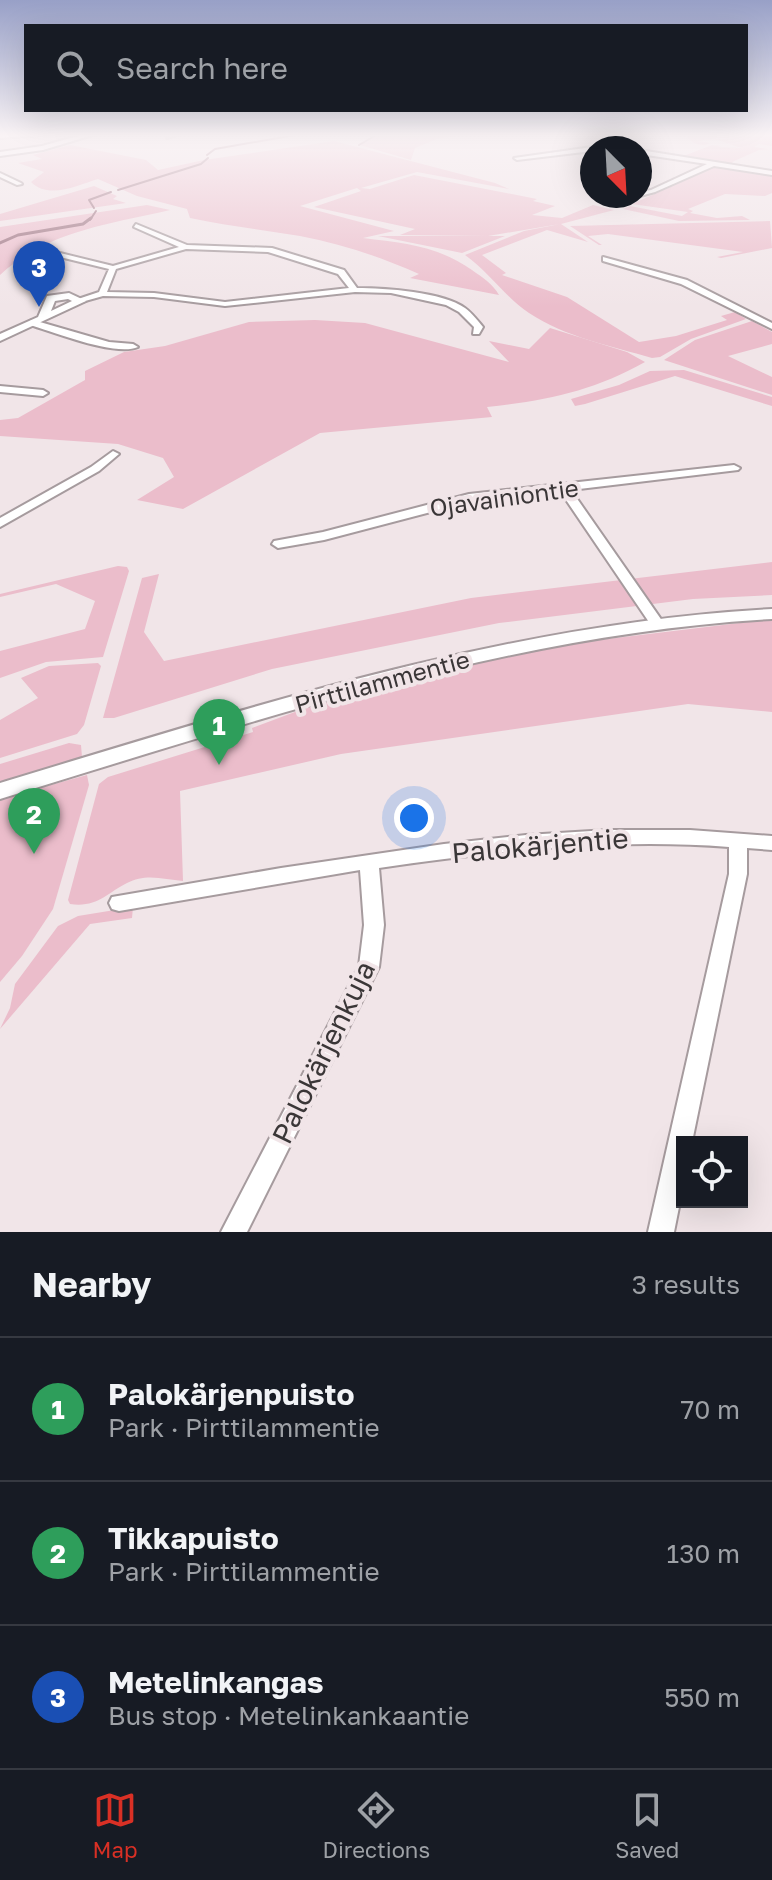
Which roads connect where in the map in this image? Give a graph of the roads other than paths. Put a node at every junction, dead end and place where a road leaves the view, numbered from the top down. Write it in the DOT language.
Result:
graph roads {
  1 [pos="136,226"];
  2 [pos="186,247"];
  3 [pos="59,254"];
  4 [pos="606,259"];
  5 [pos="113,268"];
  6 [pos="355,290"];
  7 [pos="102,294"];
  8 [pos="81,301"];
  9 [pos="38,320"];
  10 [pos="772,326"];
  11 [pos="476,332"];
  12 [pos="0,338"];
  13 [pos="133,347"];
  14 [pos="0,389"];
  15 [pos="43,393"];
  16 [pos="113,454"];
  17 [pos="734,468"];
  18 [pos="564,488"];
  19 [pos="0,523"];
  20 [pos="278,544"];
  21 [pos="772,614"];
  22 [pos="658,625"];
  23 [pos="0,791"];
  24 [pos="738,840"];
  25 [pos="772,843"];
  26 [pos="369,864"];
  27 [pos="119,903"];
  28 [pos="234,1232"];
  29 [pos="661,1232"];
  1 -- 2 [label="street"];
  2 -- 5 [label="street"];
  2 -- 6 [label="street"];
  3 -- 5 [label="street"];
  4 -- 10 [label="street"];
  5 -- 7 [label="street"];
  6 -- 7 [label="street"];
  6 -- 11 [label="street"];
  7 -- 8 [label="street"];
  8 -- 9 [label="street"];
  9 -- 12 [label="street"];
  9 -- 13 [label="street"];
  14 -- 15 [label="street"];
  16 -- 19 [label="street"];
  17 -- 18 [label="street, Ojavainiontie"];
  18 -- 20 [label="street, Ojavainiontie"];
  18 -- 22 [label="street"];
  21 -- 22 [label="street, Pirttilammentie"];
  22 -- 23 [label="street, Pirttilammentie"];
  24 -- 25 [label="street, Palokärjentie"];
  24 -- 26 [label="street, Palokärjentie"];
  24 -- 29 [label="street"];
  26 -- 27 [label="street, Palokärjentie"];
  26 -- 28 [label="street, Palokärjenkuja"];
}
